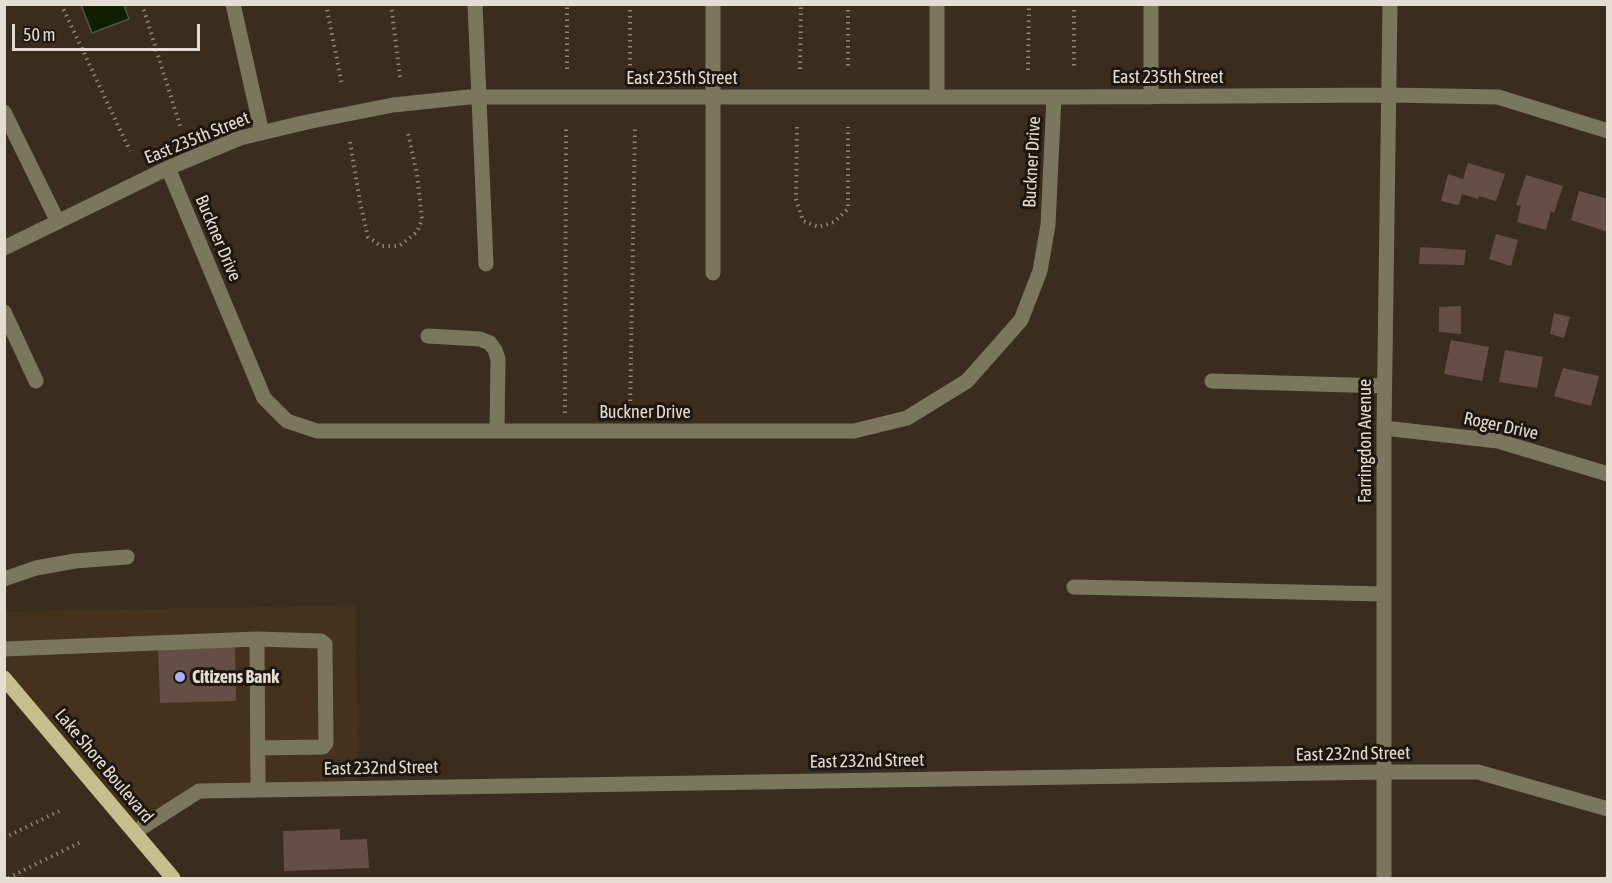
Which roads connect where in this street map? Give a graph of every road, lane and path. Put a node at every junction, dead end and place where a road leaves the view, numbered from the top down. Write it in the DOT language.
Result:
graph roads {
  1 [pos="61,4"];
  2 [pos="142,4"];
  3 [pos="233,4"];
  4 [pos="326,4"];
  5 [pos="391,4"];
  6 [pos="475,4"];
  7 [pos="567,4"];
  8 [pos="630,4"];
  9 [pos="713,4"];
  10 [pos="801,4"];
  11 [pos="848,4"];
  12 [pos="937,4"];
  13 [pos="1029,4"];
  14 [pos="1074,4"];
  15 [pos="1150,4"];
  16 [pos="1390,4"];
  17 [pos="567,69"];
  18 [pos="630,69"];
  19 [pos="800,69"];
  20 [pos="848,69"];
  21 [pos="1028,70"];
  22 [pos="1074,70"];
  23 [pos="400,77"];
  24 [pos="342,85"];
  25 [pos="1389,95"];
  26 [pos="478,97"];
  27 [pos="713,97"];
  28 [pos="937,97"];
  29 [pos="1054,97"];
  30 [pos="1151,97"];
  31 [pos="4,112"];
  32 [pos="566,126"];
  33 [pos="635,126"];
  34 [pos="797,127"];
  35 [pos="848,127"];
  36 [pos="181,129"];
  37 [pos="1608,130"];
  38 [pos="262,133"];
  39 [pos="408,133"];
  40 [pos="350,142"];
  41 [pos="130,151"];
  42 [pos="168,168"];
  43 [pos="57,222"];
  44 [pos="4,248"];
  45 [pos="486,264"];
  46 [pos="713,273"];
  47 [pos="4,312"];
  48 [pos="428,336"];
  49 [pos="36,381"];
  50 [pos="1212,381"];
  51 [pos="1384,386"];
  52 [pos="565,414"];
  53 [pos="630,414"];
  54 [pos="1384,428"];
  55 [pos="497,431"];
  56 [pos="1608,474"];
  57 [pos="127,556"];
  58 [pos="4,579"];
  59 [pos="1074,588"];
  60 [pos="1384,594"];
  61 [pos="258,639"];
  62 [pos="4,649"];
  63 [pos="4,678"];
  64 [pos="258,748"];
  65 [pos="1384,772"];
  66 [pos="258,790"];
  67 [pos="1608,809"];
  68 [pos="59,811"];
  69 [pos="135,832"];
  70 [pos="4,838"];
  71 [pos="83,841"];
  72 [pos="8,879"];
  73 [pos="173,879"];
  74 [pos="1384,879"];
  1 -- 41 [label="path"];
  2 -- 36 [label="path"];
  3 -- 38 [label="street"];
  4 -- 24 [label="path"];
  5 -- 23 [label="path"];
  6 -- 26 [label="street"];
  7 -- 17 [label="path"];
  8 -- 18 [label="path"];
  9 -- 27 [label="street"];
  10 -- 19 [label="path"];
  11 -- 20 [label="path"];
  12 -- 28 [label="street"];
  13 -- 21 [label="path"];
  14 -- 22 [label="path"];
  15 -- 30 [label="street"];
  16 -- 25 [label="street, Farringdon Avenue"];
  25 -- 30 [label="street, East 235th Street"];
  25 -- 37 [label="street"];
  25 -- 51 [label="street, Farringdon Avenue"];
  26 -- 27 [label="street, East 235th Street"];
  26 -- 38 [label="street, East 235th Street"];
  26 -- 45 [label="street"];
  27 -- 28 [label="street, East 235th Street"];
  27 -- 46 [label="street"];
  28 -- 29 [label="street, East 235th Street"];
  29 -- 30 [label="street, East 235th Street"];
  29 -- 55 [label="street, Buckner Drive"];
  31 -- 43 [label="street"];
  32 -- 52 [label="path"];
  33 -- 53 [label="path"];
  34 -- 35 [label="path"];
  38 -- 42 [label="street, East 235th Street"];
  39 -- 40 [label="path"];
  42 -- 43 [label="street, East 235th Street"];
  42 -- 55 [label="street, Buckner Drive"];
  43 -- 44 [label="street, East 235th Street"];
  47 -- 49 [label="street"];
  48 -- 55 [label="street"];
  50 -- 51 [label="street"];
  51 -- 54 [label="street, Farringdon Avenue"];
  54 -- 56 [label="street, Roger Drive"];
  54 -- 60 [label="street, Farringdon Avenue"];
  57 -- 58 [label="street"];
  59 -- 60 [label="street"];
  60 -- 65 [label="street, Farringdon Avenue"];
  61 -- 62 [label="street"];
  61 -- 64 [label="street"];
  61 -- 64 [label="street"];
  63 -- 69 [label="main road, Lake Shore Boulevard"];
  64 -- 66 [label="street"];
  65 -- 66 [label="street, East 232nd Street"];
  65 -- 67 [label="street, East 232nd Street"];
  65 -- 74 [label="street, Farringdon Avenue"];
  66 -- 69 [label="street, East 232nd Street"];
  68 -- 70 [label="path"];
  69 -- 73 [label="main road, Lake Shore Boulevard"];
  71 -- 72 [label="path"];
}
